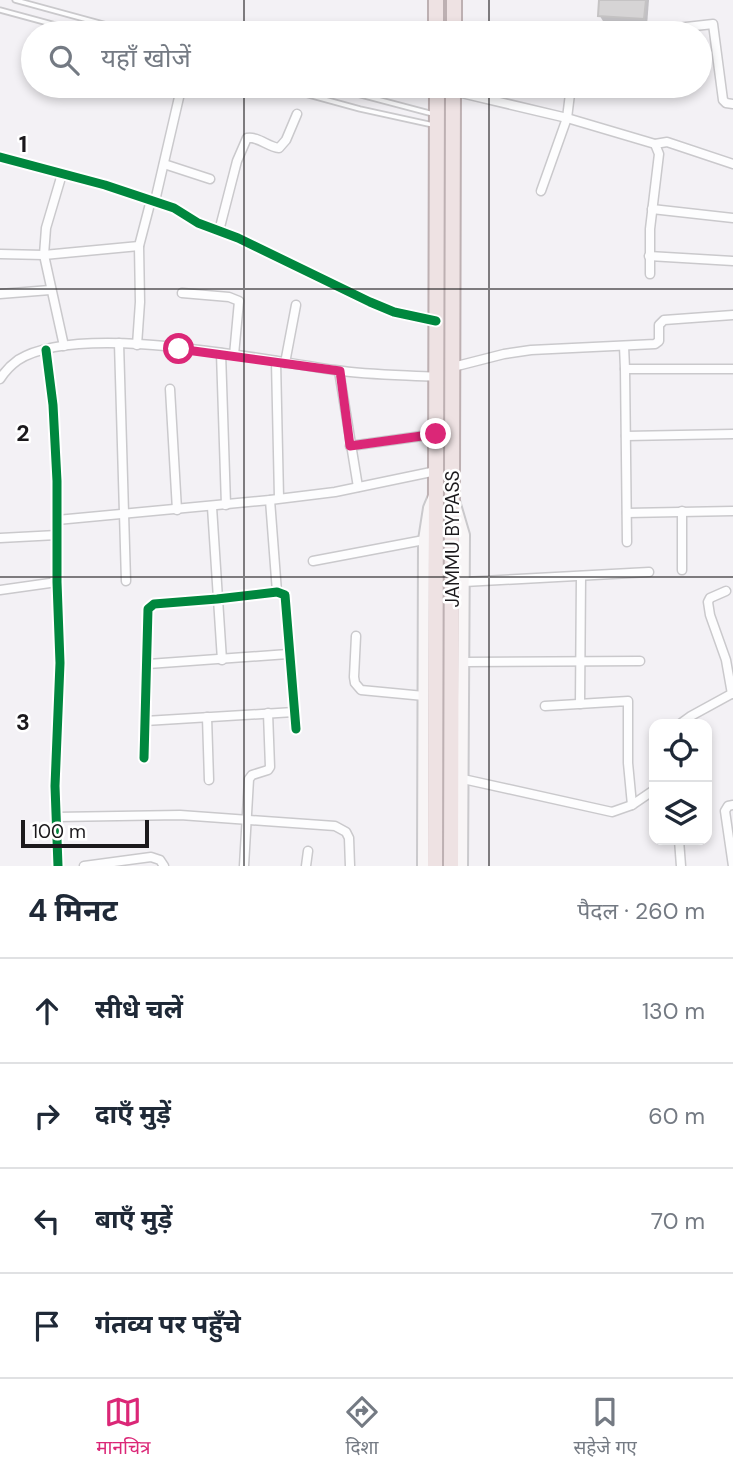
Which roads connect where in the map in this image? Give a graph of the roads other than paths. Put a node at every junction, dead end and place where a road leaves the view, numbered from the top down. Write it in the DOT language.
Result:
graph roads {
  1 [pos="15,0"];
  2 [pos="436,0"];
  3 [pos="454,0"];
  4 [pos="0,10"];
  5 [pos="41,21"];
  6 [pos="92,21"];
  7 [pos="436,21"];
  8 [pos="454,21"];
  9 [pos="712,24"];
  10 [pos="179,98"];
  11 [pos="320,98"];
  12 [pos="366,98"];
  13 [pos="436,98"];
  14 [pos="453,98"];
  15 [pos="491,98"];
  16 [pos="569,98"];
  17 [pos="733,104"];
  18 [pos="298,114"];
  19 [pos="567,118"];
  20 [pos="437,120"];
  21 [pos="452,123"];
  22 [pos="656,144"];
  23 [pos="0,157"];
  24 [pos="164,164"];
  25 [pos="733,164"];
  26 [pos="62,174"];
  27 [pos="210,178"];
  28 [pos="541,191"];
  29 [pos="153,201"];
  30 [pos="652,209"];
  31 [pos="733,218"];
  32 [pos="219,231"];
  33 [pos="139,246"];
  34 [pos="0,254"];
  35 [pos="44,255"];
  36 [pos="649,256"];
  37 [pos="733,261"];
  38 [pos="650,274"];
  39 [pos="50,290"];
  40 [pos="0,293"];
  41 [pos="182,293"];
  42 [pos="296,305"];
  43 [pos="733,315"];
  44 [pos="436,321"];
  45 [pos="119,343"];
  46 [pos="137,345"];
  47 [pos="64,346"];
  48 [pos="624,346"];
  49 [pos="47,349"];
  50 [pos="221,353"];
  51 [pos="234,355"];
  52 [pos="281,362"];
  53 [pos="453,367"];
  54 [pos="625,369"];
  55 [pos="733,369"];
  56 [pos="340,371"];
  57 [pos="436,377"];
  58 [pos="0,379"];
  59 [pos="170,389"];
  60 [pos="436,434"];
  61 [pos="733,434"];
  62 [pos="625,436"];
  63 [pos="350,446"];
  64 [pos="436,471"];
  65 [pos="358,487"];
  66 [pos="436,490"];
  67 [pos="452,495"];
  68 [pos="275,499"];
  69 [pos="226,505"];
  70 [pos="212,507"];
  71 [pos="177,510"];
  72 [pos="682,511"];
  73 [pos="733,512"];
  74 [pos="627,513"];
  75 [pos="122,515"];
  76 [pos="57,520"];
  77 [pos="57,535"];
  78 [pos="0,538"];
  79 [pos="424,540"];
  80 [pos="627,542"];
  81 [pos="313,561"];
  82 [pos="682,570"];
  83 [pos="649,572"];
  84 [pos="581,576"];
  85 [pos="126,581"];
  86 [pos="57,582"];
  87 [pos="464,582"];
  88 [pos="0,590"];
  89 [pos="726,591"];
  90 [pos="277,592"];
  91 [pos="218,600"];
  92 [pos="356,636"];
  93 [pos="288,654"];
  94 [pos="222,660"];
  95 [pos="640,661"];
  96 [pos="465,662"];
  97 [pos="580,663"];
  98 [pos="148,664"];
  99 [pos="732,693"];
  100 [pos="424,696"];
  101 [pos="580,704"];
  102 [pos="545,706"];
  103 [pos="294,712"];
  104 [pos="268,713"];
  105 [pos="208,717"];
  106 [pos="687,719"];
  107 [pos="145,721"];
  108 [pos="296,729"];
  109 [pos="144,758"];
  110 [pos="463,779"];
  111 [pos="209,780"];
  112 [pos="649,793"];
  113 [pos="632,805"];
  114 [pos="733,805"];
  115 [pos="56,817"];
  116 [pos="246,818"];
  117 [pos="679,845"];
  118 [pos="308,851"];
  119 [pos="99,865"];
  120 [pos="58,866"];
  121 [pos="84,866"];
  122 [pos="164,866"];
  123 [pos="244,866"];
  124 [pos="306,866"];
  125 [pos="350,866"];
  126 [pos="422,866"];
  127 [pos="435,866"];
  128 [pos="451,866"];
  129 [pos="463,866"];
  130 [pos="681,866"];
  131 [pos="733,866"];
  1 -- 6 [label="lane"];
  2 -- 7 [label="highway"];
  3 -- 8 [label="highway"];
  4 -- 5 [label="lane"];
  9 -- 17 [label="street"];
  10 -- 24 [label="street"];
  11 -- 20 [label="lane"];
  12 -- 20 [label="lane"];
  13 -- 20 [label="highway, JAMMU BYPASS"];
  14 -- 21 [label="highway, JAMMU BYPASS"];
  15 -- 19 [label="street"];
  16 -- 19 [label="street"];
  18 -- 32 [label="street"];
  19 -- 22 [label="street"];
  19 -- 28 [label="street"];
  20 -- 21 [label="lane"];
  20 -- 21 [label="lane"];
  20 -- 44 [label="highway, JAMMU BYPASS"];
  21 -- 53 [label="highway, JAMMU BYPASS"];
  22 -- 25 [label="street"];
  22 -- 30 [label="street"];
  23 -- 26 [label="street"];
  24 -- 27 [label="street"];
  24 -- 29 [label="street"];
  26 -- 29 [label="street"];
  26 -- 35 [label="street"];
  29 -- 32 [label="street"];
  29 -- 33 [label="street"];
  30 -- 31 [label="street"];
  30 -- 36 [label="street"];
  32 -- 44 [label="street"];
  33 -- 35 [label="street"];
  33 -- 46 [label="street"];
  34 -- 35 [label="street"];
  35 -- 39 [label="street"];
  36 -- 37 [label="street"];
  36 -- 38 [label="street"];
  39 -- 40 [label="street"];
  39 -- 47 [label="street"];
  41 -- 51 [label="street"];
  42 -- 52 [label="street"];
  43 -- 48 [label="street"];
  44 -- 57 [label="highway, JAMMU BYPASS"];
  45 -- 46 [label="street"];
  45 -- 47 [label="street"];
  45 -- 75 [label="street"];
  46 -- 50 [label="street"];
  47 -- 49 [label="street"];
  48 -- 53 [label="street"];
  48 -- 54 [label="street"];
  49 -- 58 [label="street"];
  49 -- 76 [label="street"];
  50 -- 51 [label="street"];
  50 -- 69 [label="street"];
  51 -- 52 [label="street"];
  52 -- 56 [label="street"];
  52 -- 68 [label="street"];
  53 -- 67 [label="highway, JAMMU BYPASS"];
  54 -- 55 [label="street"];
  54 -- 62 [label="street"];
  56 -- 57 [label="street"];
  56 -- 63 [label="street"];
  57 -- 60 [label="highway, JAMMU BYPASS"];
  59 -- 71 [label="street"];
  60 -- 63 [label="street"];
  60 -- 64 [label="highway, JAMMU BYPASS"];
  61 -- 62 [label="street"];
  62 -- 74 [label="street"];
  63 -- 65 [label="street"];
  64 -- 65 [label="street"];
  64 -- 66 [label="highway, JAMMU BYPASS"];
  65 -- 68 [label="street"];
  66 -- 79 [label="street"];
  66 -- 127 [label="highway, JAMMU BYPASS"];
  67 -- 87 [label="street"];
  67 -- 128 [label="highway, JAMMU BYPASS"];
  68 -- 69 [label="street"];
  68 -- 90 [label="street"];
  69 -- 70 [label="street"];
  70 -- 71 [label="street"];
  70 -- 91 [label="street"];
  71 -- 75 [label="street"];
  72 -- 73 [label="street"];
  72 -- 74 [label="street"];
  72 -- 82 [label="street"];
  74 -- 80 [label="street"];
  75 -- 76 [label="street"];
  75 -- 85 [label="street"];
  76 -- 77 [label="street"];
  77 -- 78 [label="street"];
  77 -- 86 [label="street"];
  79 -- 81 [label="street"];
  79 -- 100 [label="street"];
  83 -- 84 [label="street"];
  84 -- 87 [label="street"];
  84 -- 97 [label="street"];
  86 -- 88 [label="street"];
  86 -- 115 [label="street"];
  87 -- 96 [label="street"];
  89 -- 99 [label="street"];
  90 -- 91 [label="street"];
  90 -- 93 [label="street"];
  91 -- 94 [label="street"];
  91 -- 98 [label="street"];
  92 -- 100 [label="street"];
  93 -- 94 [label="street"];
  93 -- 103 [label="street"];
  94 -- 98 [label="street"];
  95 -- 97 [label="street"];
  96 -- 97 [label="street"];
  96 -- 110 [label="street"];
  97 -- 101 [label="street"];
  98 -- 107 [label="street"];
  99 -- 106 [label="street"];
  100 -- 126 [label="street"];
  101 -- 102 [label="street"];
  101 -- 113 [label="street"];
  103 -- 104 [label="street"];
  103 -- 108 [label="street"];
  104 -- 105 [label="street"];
  104 -- 116 [label="street"];
  105 -- 107 [label="street"];
  105 -- 111 [label="street"];
  107 -- 109 [label="street"];
  110 -- 113 [label="street"];
  110 -- 129 [label="street"];
  112 -- 113 [label="street"];
  114 -- 131 [label="street"];
  115 -- 116 [label="street"];
  115 -- 120 [label="street"];
  116 -- 123 [label="street"];
  116 -- 125 [label="street"];
  117 -- 130 [label="street"];
  118 -- 124 [label="street"];
  119 -- 121 [label="street"];
  119 -- 122 [label="street"];
}
